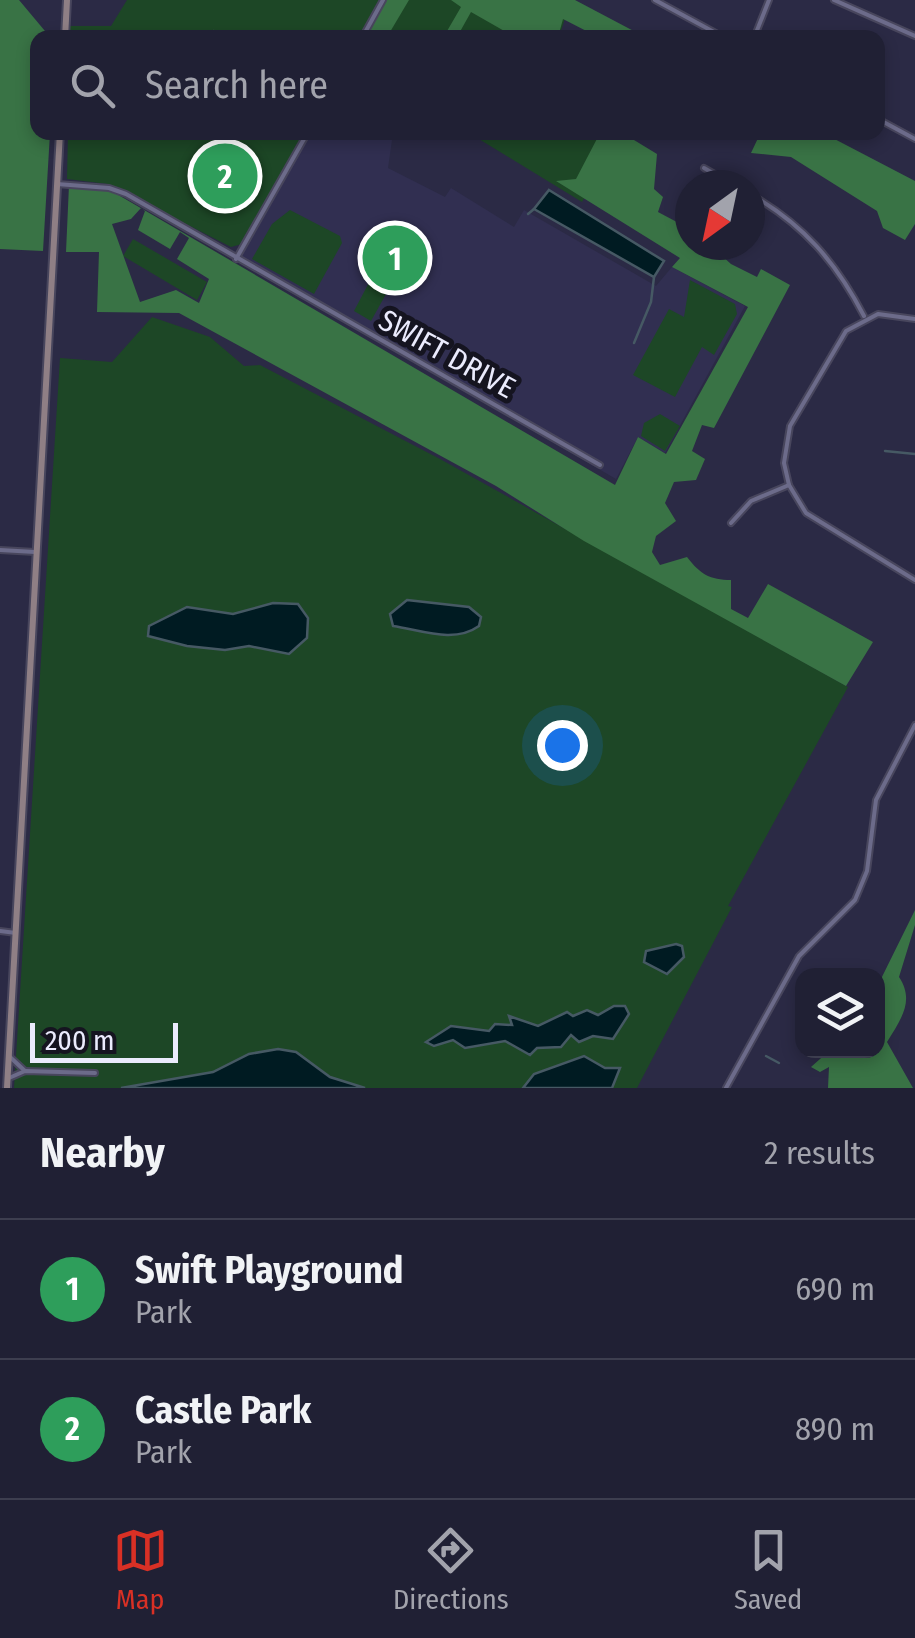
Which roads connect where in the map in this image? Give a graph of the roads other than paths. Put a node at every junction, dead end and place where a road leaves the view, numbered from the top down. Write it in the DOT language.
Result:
graph roads {
  1 [pos="67,0"];
  2 [pos="383,0"];
  3 [pos="655,0"];
  4 [pos="769,0"];
  5 [pos="834,0"];
  6 [pos="65,30"];
  7 [pos="366,30"];
  8 [pos="711,30"];
  9 [pos="757,30"];
  10 [pos="915,36"];
  11 [pos="885,123"];
  12 [pos="915,139"];
  13 [pos="60,140"];
  14 [pos="304,140"];
  15 [pos="704,168"];
  16 [pos="708,170"];
  17 [pos="57,184"];
  18 [pos="765,205"];
  19 [pos="236,260"];
  20 [pos="865,318"];
  21 [pos="915,319"];
  22 [pos="600,466"];
  23 [pos="788,485"];
  24 [pos="731,523"];
  25 [pos="0,550"];
  26 [pos="37,552"];
  27 [pos="915,580"];
  28 [pos="915,725"];
  29 [pos="0,931"];
  30 [pos="16,933"];
  31 [pos="9,1057"];
  32 [pos="25,1070"];
  33 [pos="95,1073"];
  34 [pos="8,1084"];
  35 [pos="726,1088"];
  1 -- 6 [label="main road"];
  2 -- 7 [label="street"];
  3 -- 8 [label="street"];
  4 -- 9 [label="street"];
  5 -- 10 [label="street"];
  11 -- 12 [label="street"];
  13 -- 17 [label="main road"];
  14 -- 19 [label="street"];
  15 -- 16 [label="street"];
  17 -- 19 [label="street, SWIFT DRIVE"];
  17 -- 26 [label="main road"];
  18 -- 20 [label="street"];
  19 -- 22 [label="street, SWIFT DRIVE"];
  20 -- 21 [label="street"];
  20 -- 23 [label="street"];
  23 -- 24 [label="street"];
  23 -- 27 [label="street"];
  25 -- 26 [label="street"];
  26 -- 30 [label="main road"];
  28 -- 35 [label="street"];
  29 -- 30 [label="street"];
  30 -- 31 [label="main road"];
  31 -- 32 [label="street"];
  31 -- 34 [label="main road"];
  32 -- 33 [label="street"];
  32 -- 34 [label="street"];
}
